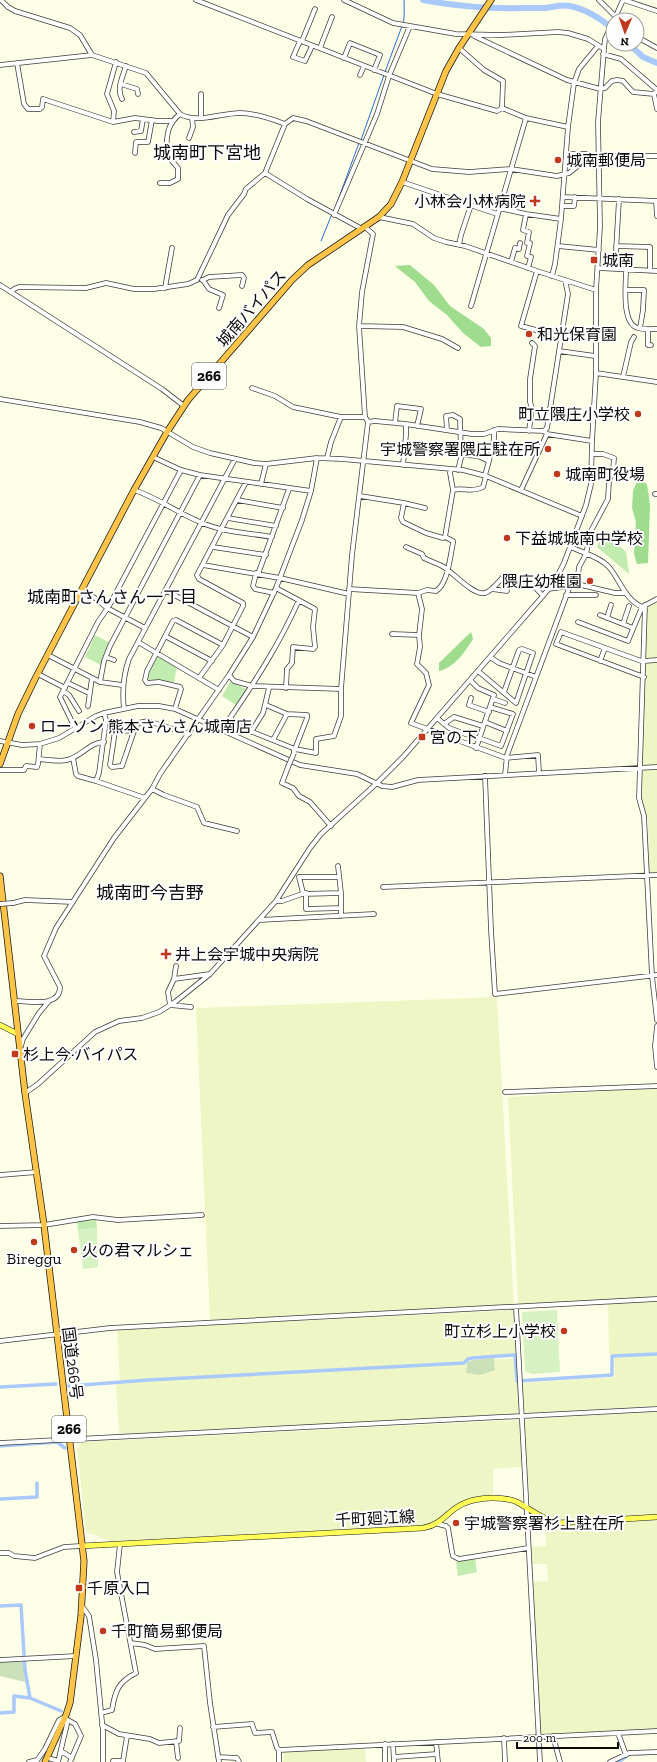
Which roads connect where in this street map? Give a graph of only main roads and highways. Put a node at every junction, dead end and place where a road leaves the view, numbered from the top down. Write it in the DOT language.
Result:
graph roads {
  1 [pos="491,0"];
  2 [pos="0,764"];
  3 [pos="0,876"];
  4 [pos="0,1025"];
  5 [pos="18,1034"];
  6 [pos="657,1517"];
  7 [pos="81,1546"];
  8 [pos="42,1758"];
  1 -- 2 [label="highway, 城南バイパス / 266"];
  3 -- 5 [label="highway, 266"];
  4 -- 5 [label="main road"];
  5 -- 7 [label="highway, 国道266号 / 266"];
  6 -- 7 [label="main road, 千町廻江線"];
  7 -- 8 [label="highway, 国道266号 / 266"];
}
